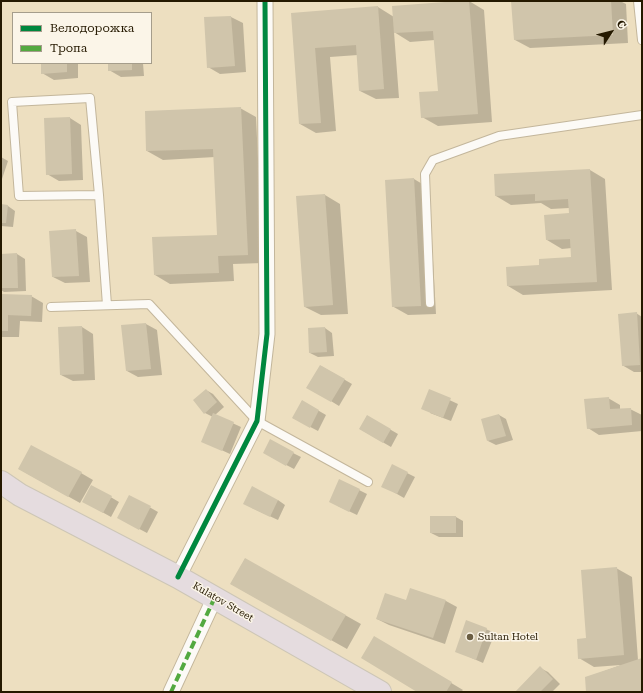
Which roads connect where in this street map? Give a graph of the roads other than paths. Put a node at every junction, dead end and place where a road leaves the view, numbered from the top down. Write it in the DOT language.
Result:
graph roads {
  1 [pos="265,1"];
  2 [pos="638,1"];
  3 [pos="642,40"];
  4 [pos="642,115"];
  5 [pos="99,195"];
  6 [pos="430,303"];
  7 [pos="107,305"];
  8 [pos="51,307"];
  9 [pos="257,421"];
  10 [pos="1,482"];
  11 [pos="368,482"];
  12 [pos="178,577"];
  13 [pos="215,597"];
  14 [pos="171,692"];
  15 [pos="380,692"];
  1 -- 9 [label="street"];
  2 -- 3 [label="lane"];
  4 -- 6 [label="lane"];
  5 -- 5 [label="lane"];
  5 -- 7 [label="lane"];
  7 -- 8 [label="lane"];
  7 -- 9 [label="lane"];
  9 -- 11 [label="lane"];
  9 -- 12 [label="street"];
  10 -- 12 [label="highway, Kulatov Street"];
  12 -- 13 [label="highway, Kulatov Street"];
  13 -- 14 [label="street"];
  13 -- 15 [label="highway, Kulatov Street"];
}
